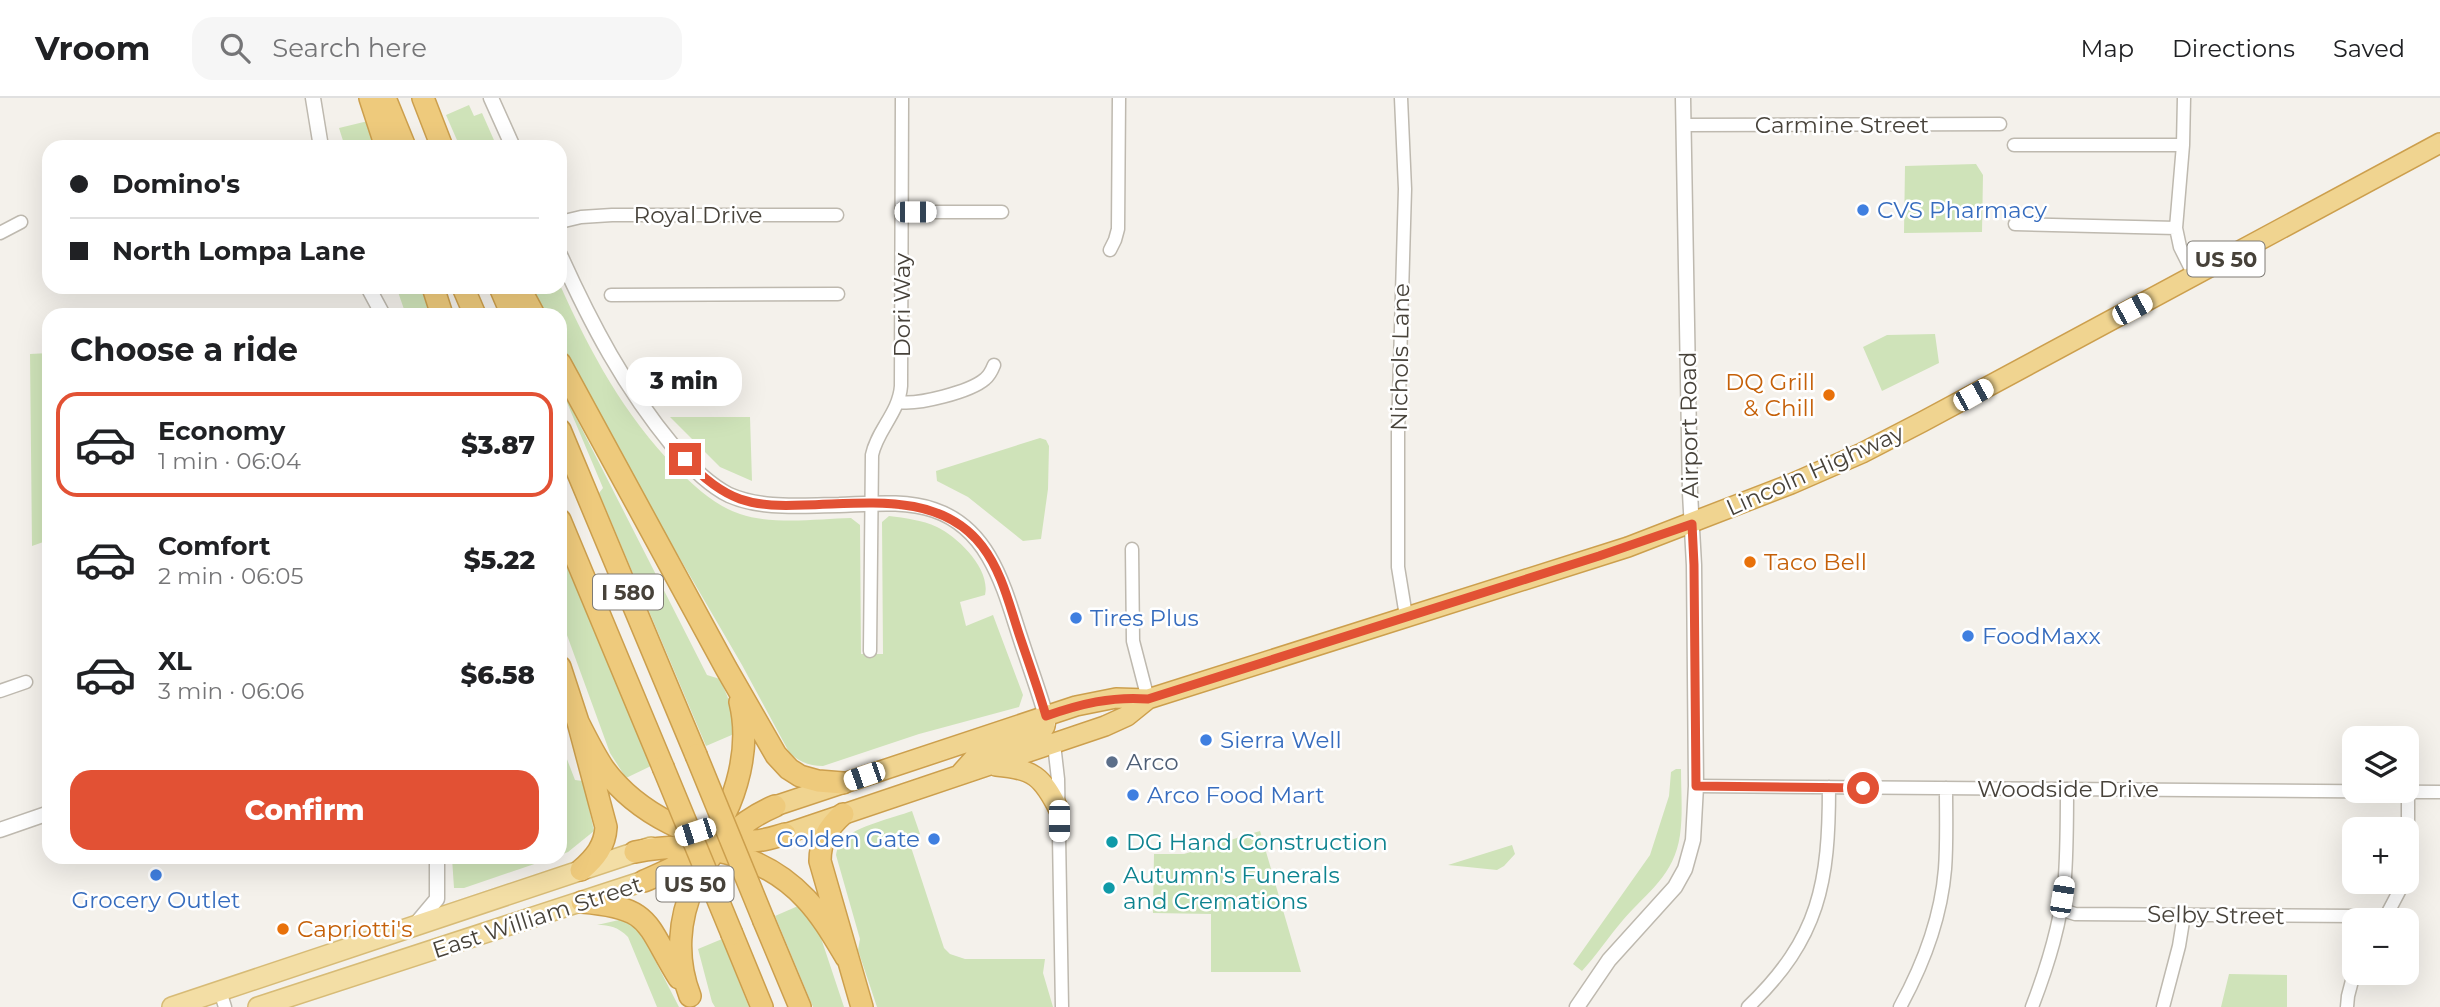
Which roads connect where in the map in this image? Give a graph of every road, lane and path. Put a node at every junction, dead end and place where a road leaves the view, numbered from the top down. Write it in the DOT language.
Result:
graph roads {
  1 [pos="313,98"];
  2 [pos="370,98"];
  3 [pos="385,98"];
  4 [pos="423,98"];
  5 [pos="491,98"];
  6 [pos="902,98"];
  7 [pos="1119,98"];
  8 [pos="1401,98"];
  9 [pos="1683,98"];
  10 [pos="2184,98"];
  11 [pos="385,120"];
  12 [pos="2000,124"];
  13 [pos="1683,125"];
  14 [pos="320,140"];
  15 [pos="386,140"];
  16 [pos="400,140"];
  17 [pos="441,140"];
  18 [pos="510,140"];
  19 [pos="2440,143"];
  20 [pos="2014,145"];
  21 [pos="2183,145"];
  22 [pos="902,212"];
  23 [pos="1002,212"];
  24 [pos="838,215"];
  25 [pos="567,220"];
  26 [pos="21,222"];
  27 [pos="2015,224"];
  28 [pos="2176,228"];
  29 [pos="0,233"];
  30 [pos="1110,250"];
  31 [pos="567,270"];
  32 [pos="2194,275"];
  33 [pos="838,294"];
  34 [pos="611,295"];
  35 [pos="995,365"];
  36 [pos="567,376"];
  37 [pos="899,402"];
  38 [pos="567,447"];
  39 [pos="870,504"];
  40 [pos="1692,524"];
  41 [pos="567,537"];
  42 [pos="1132,549"];
  43 [pos="1406,616"];
  44 [pos="870,651"];
  45 [pos="726,668"];
  46 [pos="26,682"];
  47 [pos="567,687"];
  48 [pos="0,691"];
  49 [pos="1148,699"];
  50 [pos="1046,716"];
  51 [pos="579,722"];
  52 [pos="1054,744"];
  53 [pos="991,765"];
  54 [pos="956,777"];
  55 [pos="843,783"];
  56 [pos="1696,786"];
  57 [pos="1829,787"];
  58 [pos="1946,788"];
  59 [pos="2067,789"];
  60 [pos="2342,791"];
  61 [pos="2419,792"];
  62 [pos="2440,792"];
  63 [pos="775,806"];
  64 [pos="1059,810"];
  65 [pos="843,814"];
  66 [pos="42,815"];
  67 [pos="0,830"];
  68 [pos="785,834"];
  69 [pos="712,843"];
  70 [pos="635,852"];
  71 [pos="437,864"];
  72 [pos="581,870"];
  73 [pos="643,881"];
  74 [pos="437,900"];
  75 [pos="582,902"];
  76 [pos="465,909"];
  77 [pos="2060,909"];
  78 [pos="2184,915"];
  79 [pos="2342,916"];
  80 [pos="412,928"];
  81 [pos="846,957"];
  82 [pos="2351,985"];
  83 [pos="222,999"];
  84 [pos="693,1002"];
  85 [pos="172,1007"];
  86 [pos="258,1007"];
  87 [pos="762,1007"];
  88 [pos="800,1007"];
  89 [pos="862,1007"];
  90 [pos="1062,1007"];
  91 [pos="1577,1007"];
  92 [pos="1748,1007"];
  93 [pos="1900,1007"];
  94 [pos="2032,1007"];
  95 [pos="2163,1007"];
  96 [pos="2347,1007"];
  1 -- 14 [label="street"];
  2 -- 11 [label="highway"];
  3 -- 11 [label="highway"];
  4 -- 17 [label="highway"];
  5 -- 18 [label="street"];
  6 -- 22 [label="street, Dori Way"];
  7 -- 30 [label="street"];
  8 -- 43 [label="street, Nichols Lane"];
  9 -- 13 [label="street, Airport Road"];
  10 -- 21 [label="street"];
  11 -- 15 [label="highway"];
  11 -- 16 [label="highway"];
  12 -- 13 [label="street, Carmine Street"];
  13 -- 40 [label="street, Airport Road"];
  19 -- 32 [label="highway, Lincoln Highway / US 50"];
  20 -- 21 [label="street"];
  21 -- 28 [label="street"];
  22 -- 23 [label="street"];
  22 -- 37 [label="street, Dori Way"];
  24 -- 25 [label="street, Royal Drive"];
  26 -- 29 [label="street"];
  27 -- 28 [label="street"];
  28 -- 32 [label="street"];
  31 -- 39 [label="street"];
  32 -- 40 [label="highway, Lincoln Highway / US 50"];
  33 -- 34 [label="street"];
  35 -- 37 [label="street"];
  36 -- 45 [label="highway"];
  37 -- 39 [label="street, Dori Way"];
  38 -- 88 [label="highway, I 580, bridge"];
  39 -- 44 [label="street, Dori Way"];
  39 -- 50 [label="street"];
  40 -- 43 [label="highway, Lincoln Highway / US 50"];
  40 -- 56 [label="street, Airport Road"];
  41 -- 87 [label="highway, I 580, bridge"];
  42 -- 49 [label="street"];
  43 -- 49 [label="highway, Lincoln Highway / US 50"];
  45 -- 55 [label="highway"];
  45 -- 69 [label="highway"];
  46 -- 48 [label="street"];
  47 -- 51 [label="highway"];
  49 -- 50 [label="highway, Lincoln Highway / US 50"];
  49 -- 52 [label="highway, Lincoln Highway / US 50"];
  50 -- 52 [label="street"];
  50 -- 54 [label="highway"];
  50 -- 55 [label="highway, US 50"];
  51 -- 69 [label="highway"];
  51 -- 72 [label="highway"];
  52 -- 53 [label="highway, US 50"];
  52 -- 64 [label="street"];
  53 -- 54 [label="highway, US 50"];
  53 -- 64 [label="highway"];
  54 -- 65 [label="highway, US 50"];
  55 -- 63 [label="highway, US 50"];
  56 -- 57 [label="street, Woodside Drive"];
  56 -- 91 [label="street, Airport Road"];
  57 -- 58 [label="street, Woodside Drive"];
  57 -- 92 [label="street"];
  58 -- 59 [label="street, Woodside Drive"];
  58 -- 93 [label="street"];
  59 -- 60 [label="street, Woodside Drive"];
  59 -- 77 [label="street"];
  61 -- 62 [label="street, Woodside Drive"];
  63 -- 69 [label="highway, US 50"];
  64 -- 90 [label="street"];
  65 -- 68 [label="highway"];
  65 -- 81 [label="highway"];
  66 -- 67 [label="street"];
  68 -- 69 [label="highway"];
  69 -- 70 [label="highway"];
  69 -- 73 [label="highway"];
  69 -- 81 [label="highway"];
  69 -- 84 [label="highway, US 50"];
  70 -- 72 [label="main road, East William Street"];
  71 -- 74 [label="street"];
  72 -- 76 [label="main road, East William Street"];
  73 -- 75 [label="main road, East William Street"];
  74 -- 76 [label="street"];
  74 -- 80 [label="street"];
  75 -- 84 [label="highway"];
  75 -- 86 [label="main road, East William Street"];
  76 -- 80 [label="main road, East William Street"];
  77 -- 78 [label="street, Selby Street"];
  77 -- 94 [label="street"];
  78 -- 79 [label="street, Selby Street"];
  78 -- 95 [label="street"];
  80 -- 83 [label="main road, East William Street"];
  81 -- 89 [label="highway"];
  82 -- 96 [label="street"];
  83 -- 85 [label="main road, East William Street"];
}
